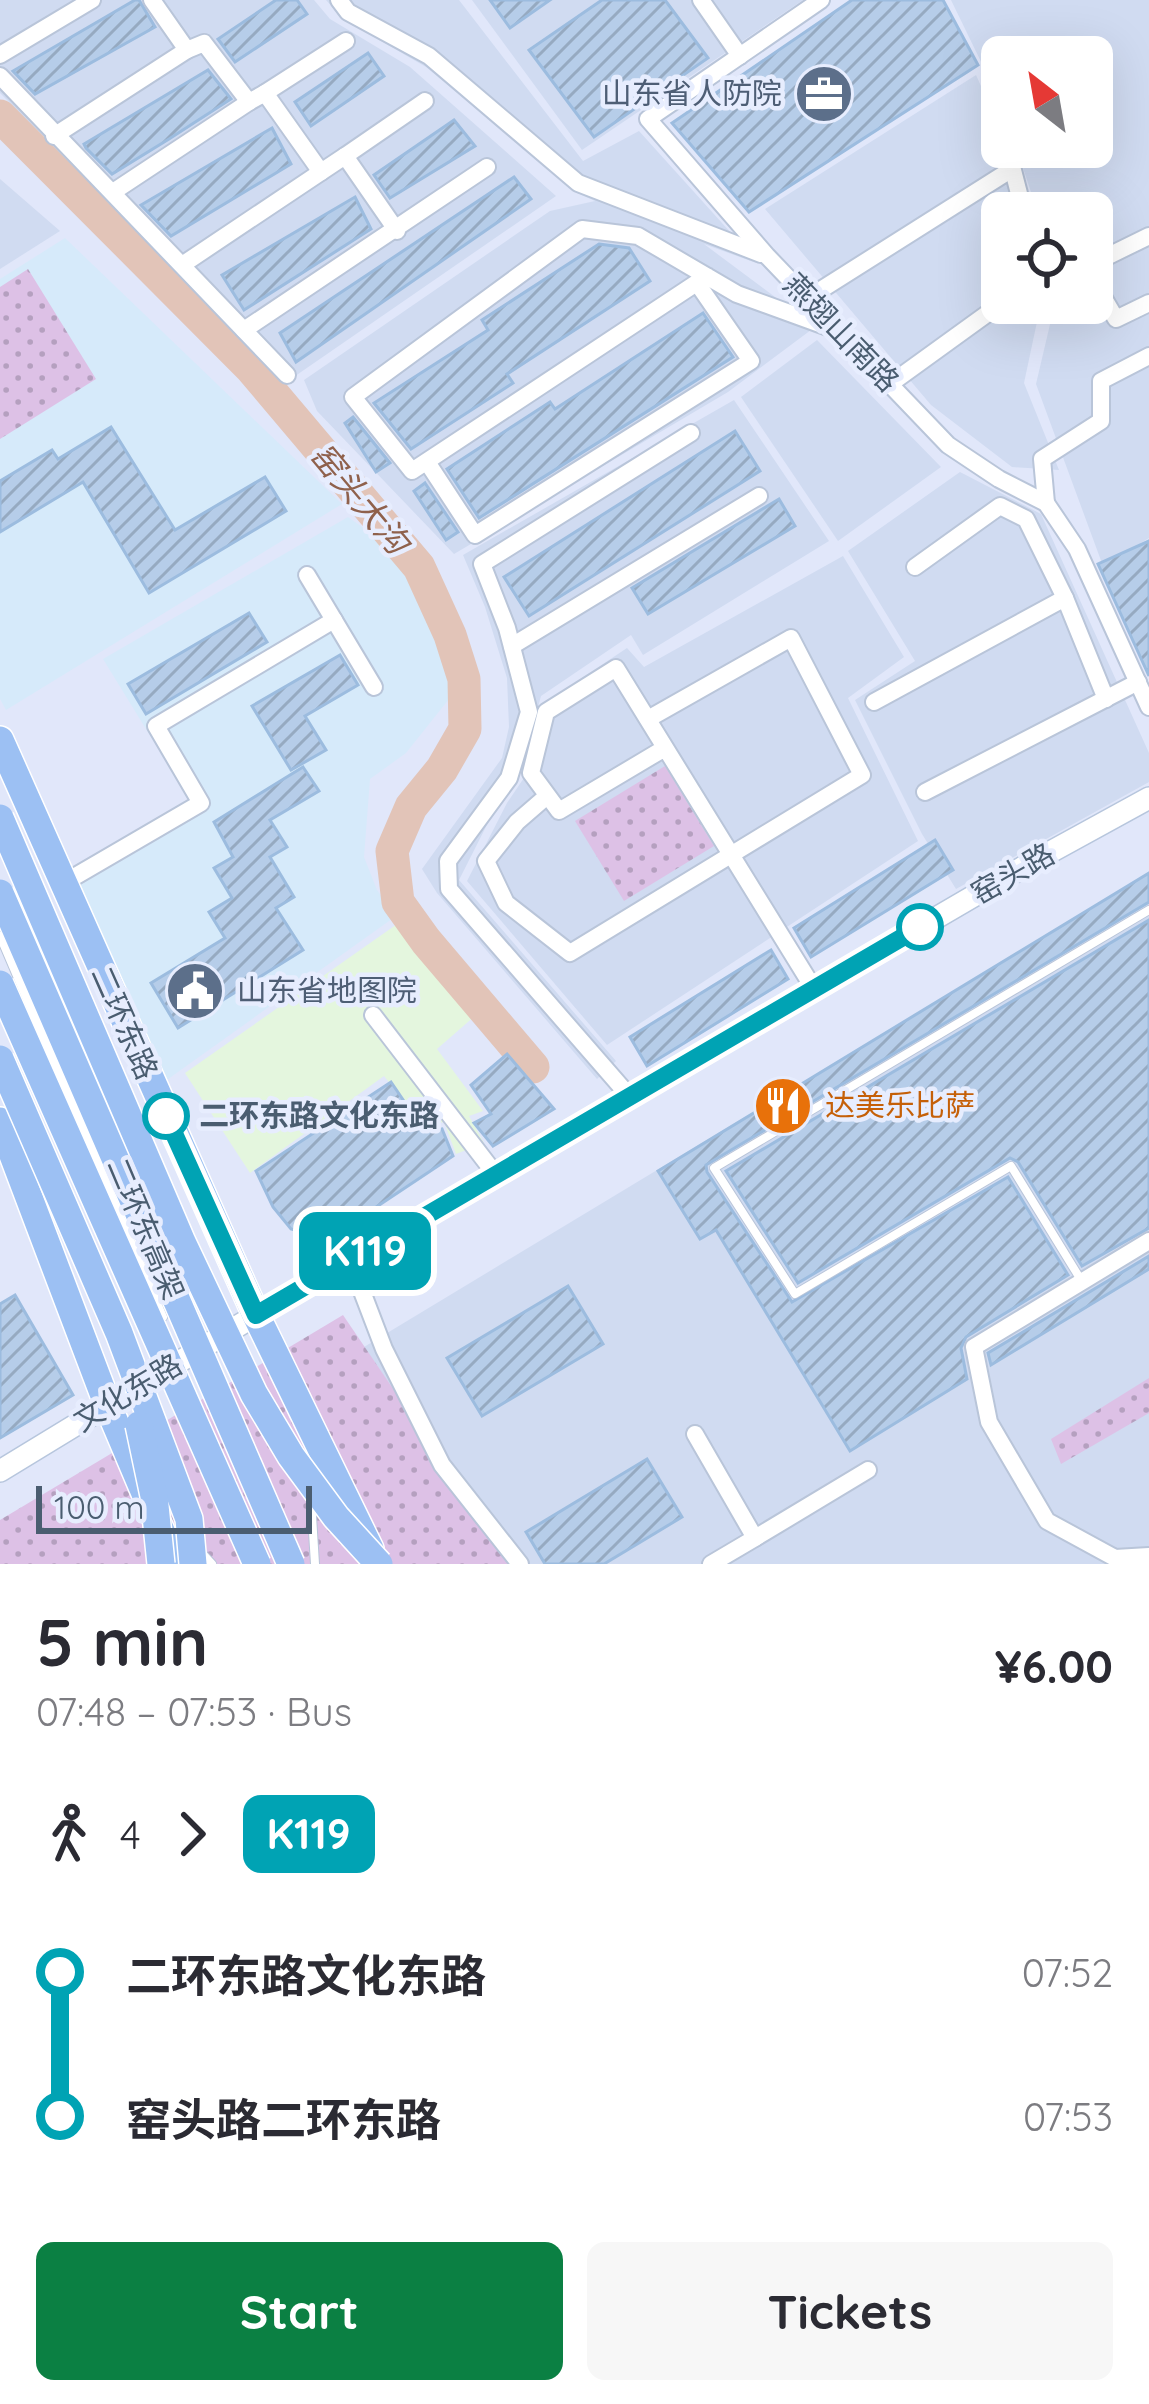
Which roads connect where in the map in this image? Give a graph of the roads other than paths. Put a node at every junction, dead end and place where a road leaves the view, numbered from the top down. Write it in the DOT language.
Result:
graph roads {
  1 [pos="92,0"];
  2 [pos="152,0"];
  3 [pos="339,0"];
  4 [pos="701,0"];
  5 [pos="820,0"];
  6 [pos="346,40"];
  7 [pos="187,50"];
  8 [pos="0,55"];
  9 [pos="740,56"];
  10 [pos="0,76"];
  11 [pos="257,98"];
  12 [pos="425,100"];
  13 [pos="54,136"];
  14 [pos="345,156"];
  15 [pos="488,166"];
  16 [pos="1012,169"];
  17 [pos="321,172"];
  18 [pos="113,192"];
  19 [pos="1018,192"];
  20 [pos="397,231"];
  21 [pos="1149,236"];
  22 [pos="1113,254"];
  23 [pos="767,256"];
  24 [pos="182,265"];
  25 [pos="702,280"];
  26 [pos="808,298"];
  27 [pos="1149,303"];
  28 [pos="1113,315"];
  29 [pos="981,318"];
  30 [pos="244,330"];
  31 [pos="839,331"];
  32 [pos="1149,356"];
  33 [pos="287,375"];
  34 [pos="890,384"];
  35 [pos="691,433"];
  36 [pos="427,462"];
  37 [pos="759,496"];
  38 [pos="1046,502"];
  39 [pos="915,567"];
  40 [pos="307,575"];
  41 [pos="1065,598"];
  42 [pos="334,620"];
  43 [pos="512,646"];
  44 [pos="1138,682"];
  45 [pos="374,687"];
  46 [pos="1106,699"];
  47 [pos="874,702"];
  48 [pos="1149,707"];
  49 [pos="648,719"];
  50 [pos="0,740"];
  51 [pos="665,748"];
  52 [pos="925,792"];
  53 [pos="548,796"];
  54 [pos="1149,798"];
  55 [pos="0,818"];
  56 [pos="732,855"];
  57 [pos="62,884"];
  58 [pos="0,893"];
  59 [pos="1149,910"];
  60 [pos="0,936"];
  61 [pos="0,984"];
  62 [pos="814,989"];
  63 [pos="373,1015"];
  64 [pos="0,1058"];
  65 [pos="630,1097"];
  66 [pos="0,1121"];
  67 [pos="496,1175"];
  68 [pos="1149,1241"];
  69 [pos="350,1260"];
  70 [pos="1082,1281"];
  71 [pos="256,1315"];
  72 [pos="186,1316"];
  73 [pos="209,1316"];
  74 [pos="163,1317"];
  75 [pos="119,1333"];
  76 [pos="108,1406"];
  77 [pos="305,1414"];
  78 [pos="695,1434"];
  79 [pos="868,1470"];
  80 [pos="0,1471"];
  81 [pos="145,1493"];
  82 [pos="755,1538"];
  83 [pos="1149,1556"];
  84 [pos="160,1564"];
  85 [pos="175,1564"];
  86 [pos="193,1564"];
  87 [pos="212,1564"];
  88 [pos="257,1564"];
  89 [pos="291,1564"];
  90 [pos="315,1564"];
  91 [pos="378,1564"];
  92 [pos="520,1564"];
  93 [pos="711,1564"];
  1 -- 8 [label="street"];
  2 -- 7 [label="street"];
  3 -- 23 [label="street"];
  4 -- 9 [label="street"];
  5 -- 9 [label="street, 燕翅山南路"];
  6 -- 11 [label="street"];
  7 -- 11 [label="street"];
  7 -- 13 [label="street"];
  9 -- 23 [label="street, 燕翅山南路"];
  10 -- 13 [label="street"];
  11 -- 17 [label="street"];
  11 -- 18 [label="street"];
  12 -- 14 [label="street"];
  13 -- 18 [label="street"];
  14 -- 17 [label="street"];
  14 -- 20 [label="street"];
  15 -- 20 [label="street"];
  16 -- 19 [label="street"];
  16 -- 26 [label="street"];
  17 -- 24 [label="street"];
  18 -- 24 [label="street"];
  20 -- 30 [label="street"];
  21 -- 22 [label="street"];
  23 -- 26 [label="street, 燕翅山南路"];
  24 -- 30 [label="street"];
  25 -- 31 [label="street"];
  25 -- 36 [label="street"];
  25 -- 36 [label="street"];
  25 -- 36 [label="street"];
  26 -- 31 [label="street, 燕翅山南路"];
  27 -- 28 [label="street"];
  29 -- 34 [label="street"];
  30 -- 33 [label="street"];
  31 -- 34 [label="street, 燕翅山南路"];
  32 -- 38 [label="street"];
  34 -- 38 [label="street, 燕翅山南路"];
  35 -- 43 [label="street"];
  37 -- 43 [label="street"];
  38 -- 44 [label="street"];
  39 -- 41 [label="street"];
  40 -- 42 [label="street"];
  41 -- 46 [label="street"];
  41 -- 47 [label="street"];
  42 -- 45 [label="street"];
  42 -- 57 [label="street"];
  43 -- 65 [label="street"];
  44 -- 46 [label="street"];
  44 -- 48 [label="street"];
  46 -- 52 [label="street"];
  49 -- 51 [label="street"];
  49 -- 53 [label="street"];
  49 -- 56 [label="street"];
  50 -- 57 [label="highway, 二环东路"];
  51 -- 53 [label="street"];
  51 -- 56 [label="street"];
  53 -- 56 [label="street"];
  54 -- 62 [label="main road, 窑头路"];
  55 -- 91 [label="highway, bridge"];
  56 -- 62 [label="street"];
  57 -- 71 [label="highway, 二环东路"];
  58 -- 89 [label="highway, 二环东高架, bridge"];
  59 -- 70 [label="lane"];
  60 -- 74 [label="lane"];
  61 -- 88 [label="highway, 二环东高架, bridge"];
  62 -- 65 [label="main road, 窑头路"];
  63 -- 67 [label="street"];
  64 -- 75 [label="highway, bridge"];
  65 -- 67 [label="main road, 窑头路"];
  66 -- 76 [label="highway"];
  67 -- 69 [label="main road, 窑头路"];
  68 -- 70 [label="street"];
  69 -- 71 [label="main road, 窑头路"];
  69 -- 92 [label="street"];
  70 -- 83 [label="street"];
  71 -- 73 [label="lane"];
  71 -- 76 [label="main road, 文化东路"];
  71 -- 77 [label="highway, 二环东路"];
  72 -- 74 [label="lane"];
  74 -- 76 [label="lane"];
  75 -- 84 [label="highway, bridge"];
  75 -- 86 [label="highway, bridge"];
  76 -- 80 [label="main road, 文化东路"];
  76 -- 81 [label="highway"];
  77 -- 90 [label="lane"];
  77 -- 91 [label="highway, 二环东路"];
  78 -- 82 [label="street"];
  79 -- 82 [label="street"];
  81 -- 85 [label="highway"];
  81 -- 87 [label="lane"];
  82 -- 93 [label="street"];
}
